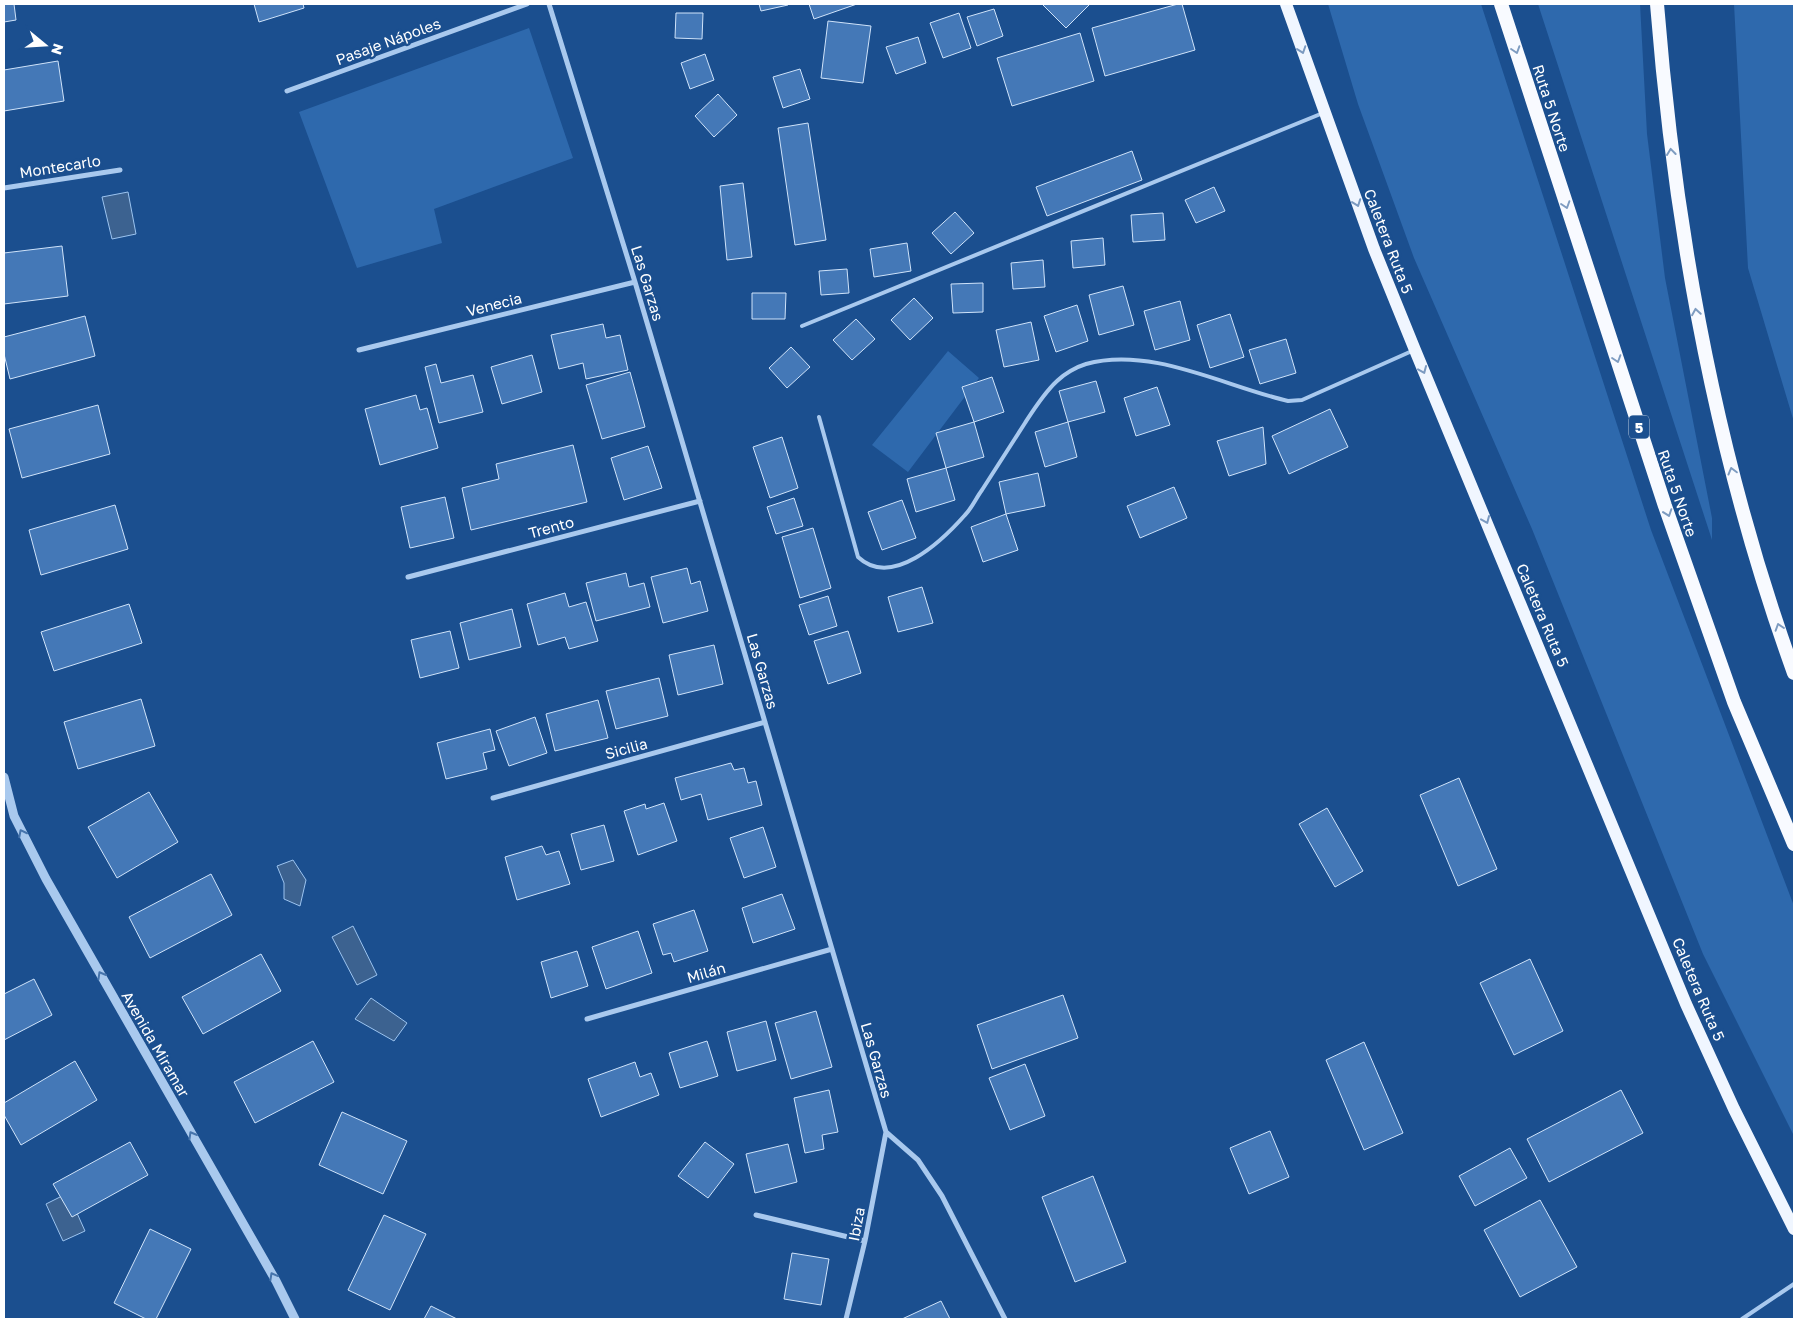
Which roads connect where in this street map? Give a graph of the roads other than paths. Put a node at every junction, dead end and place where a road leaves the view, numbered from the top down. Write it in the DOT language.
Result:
graph roads {
  1 [pos="527,4"];
  2 [pos="549,4"];
  3 [pos="1286,4"];
  4 [pos="1501,4"];
  5 [pos="1657,4"];
  6 [pos="287,91"];
  7 [pos="1324,113"];
  8 [pos="120,170"];
  9 [pos="4,188"];
  10 [pos="636,282"];
  11 [pos="802,326"];
  12 [pos="359,350"];
  13 [pos="1415,350"];
  14 [pos="819,417"];
  15 [pos="700,500"];
  16 [pos="408,577"];
  17 [pos="1794,673"];
  18 [pos="765,722"];
  19 [pos="4,777"];
  20 [pos="493,798"];
  21 [pos="1794,844"];
  22 [pos="832,949"];
  23 [pos="587,1019"];
  24 [pos="886,1132"];
  25 [pos="756,1215"];
  26 [pos="1794,1229"];
  27 [pos="865,1241"];
  28 [pos="1794,1284"];
  29 [pos="296,1319"];
  30 [pos="846,1319"];
  31 [pos="1004,1319"];
  32 [pos="1742,1319"];
  1 -- 6 [label="street, Pasaje Nápoles"];
  2 -- 10 [label="street, Las Garzas"];
  3 -- 7 [label="main road, Caletera Ruta 5, one-way"];
  4 -- 21 [label="highway, Ruta 5 Norte / 5, one-way"];
  17 -- 5 [label="highway, one-way"];
  7 -- 11 [label="lane"];
  7 -- 13 [label="main road, Caletera Ruta 5, one-way"];
  8 -- 9 [label="street, Montecarlo"];
  10 -- 12 [label="street, Venecia"];
  10 -- 15 [label="street, Las Garzas"];
  13 -- 14 [label="lane"];
  13 -- 26 [label="main road, Caletera Ruta 5, one-way"];
  15 -- 16 [label="street, Trento"];
  15 -- 18 [label="street, Las Garzas"];
  18 -- 20 [label="street, Sicilia"];
  18 -- 22 [label="street, Las Garzas"];
  29 -- 19 [label="street, Avenida Miramar, one-way"];
  22 -- 23 [label="street, Milán"];
  22 -- 24 [label="street, Las Garzas"];
  24 -- 27 [label="street, Ibiza"];
  24 -- 31 [label="street"];
  25 -- 27 [label="street"];
  27 -- 30 [label="street, Ibiza"];
  28 -- 32 [label="lane"];
}
